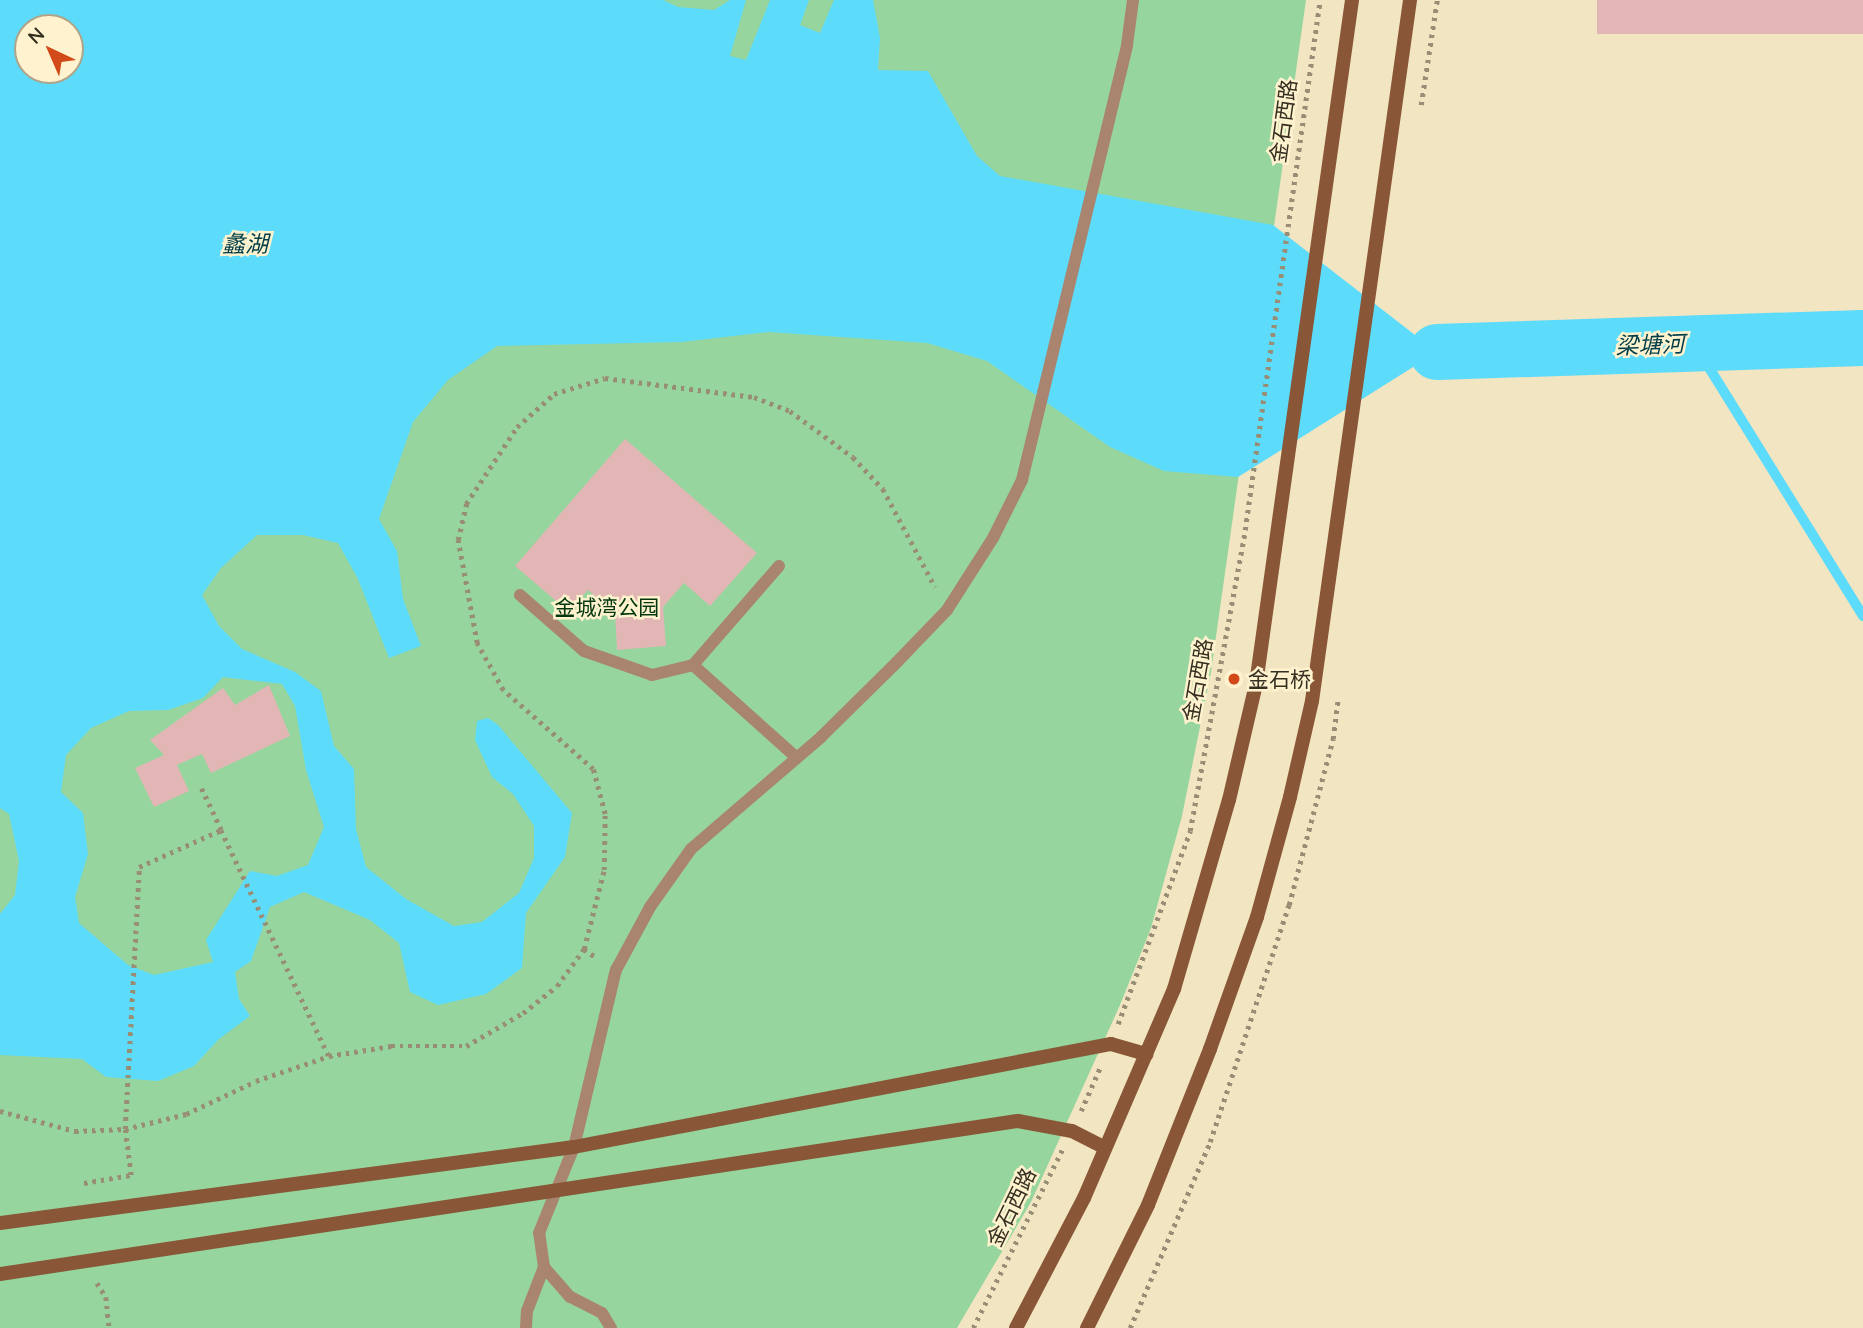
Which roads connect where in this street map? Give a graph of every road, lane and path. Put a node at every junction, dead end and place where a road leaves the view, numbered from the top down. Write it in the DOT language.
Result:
graph roads {
  1 [pos="1133,0"];
  2 [pos="1320,0"];
  3 [pos="1352,0"];
  4 [pos="1410,0"];
  5 [pos="1437,0"];
  6 [pos="1421,108"];
  7 [pos="779,566"];
  8 [pos="520,595"];
  9 [pos="947,610"];
  10 [pos="693,665"];
  11 [pos="796,757"];
  12 [pos="200,786"];
  13 [pos="221,830"];
  14 [pos="1111,1044"];
  15 [pos="1147,1054"];
  16 [pos="329,1056"];
  17 [pos="0,1111"];
  18 [pos="125,1129"];
  19 [pos="1072,1131"];
  20 [pos="574,1147"];
  21 [pos="1105,1148"];
  22 [pos="84,1183"];
  23 [pos="552,1192"];
  24 [pos="0,1223"];
  25 [pos="544,1267"];
  26 [pos="0,1274"];
  27 [pos="96,1281"];
  28 [pos="109,1328"];
  29 [pos="526,1328"];
  30 [pos="611,1328"];
  31 [pos="974,1328"];
  32 [pos="1016,1328"];
  33 [pos="1087,1328"];
  1 -- 9 [label="lane"];
  2 -- 14 [label="path, 金石西路"];
  3 -- 15 [label="main road"];
  4 -- 33 [label="main road"];
  5 -- 6 [label="path"];
  7 -- 10 [label="lane"];
  8 -- 10 [label="lane"];
  9 -- 11 [label="lane"];
  9 -- 16 [label="path"];
  10 -- 11 [label="lane"];
  11 -- 20 [label="lane"];
  12 -- 13 [label="path"];
  13 -- 16 [label="path"];
  13 -- 18 [label="path"];
  14 -- 15 [label="main road"];
  14 -- 19 [label="path, 金石西路"];
  14 -- 20 [label="main road"];
  15 -- 21 [label="main road"];
  16 -- 18 [label="path"];
  17 -- 18 [label="path"];
  18 -- 22 [label="path"];
  19 -- 21 [label="main road"];
  19 -- 23 [label="main road"];
  19 -- 31 [label="path, 金石西路"];
  20 -- 23 [label="lane"];
  20 -- 24 [label="main road"];
  21 -- 32 [label="main road"];
  23 -- 25 [label="lane"];
  23 -- 26 [label="main road"];
  25 -- 29 [label="lane"];
  25 -- 30 [label="lane"];
  27 -- 28 [label="path"];
}
